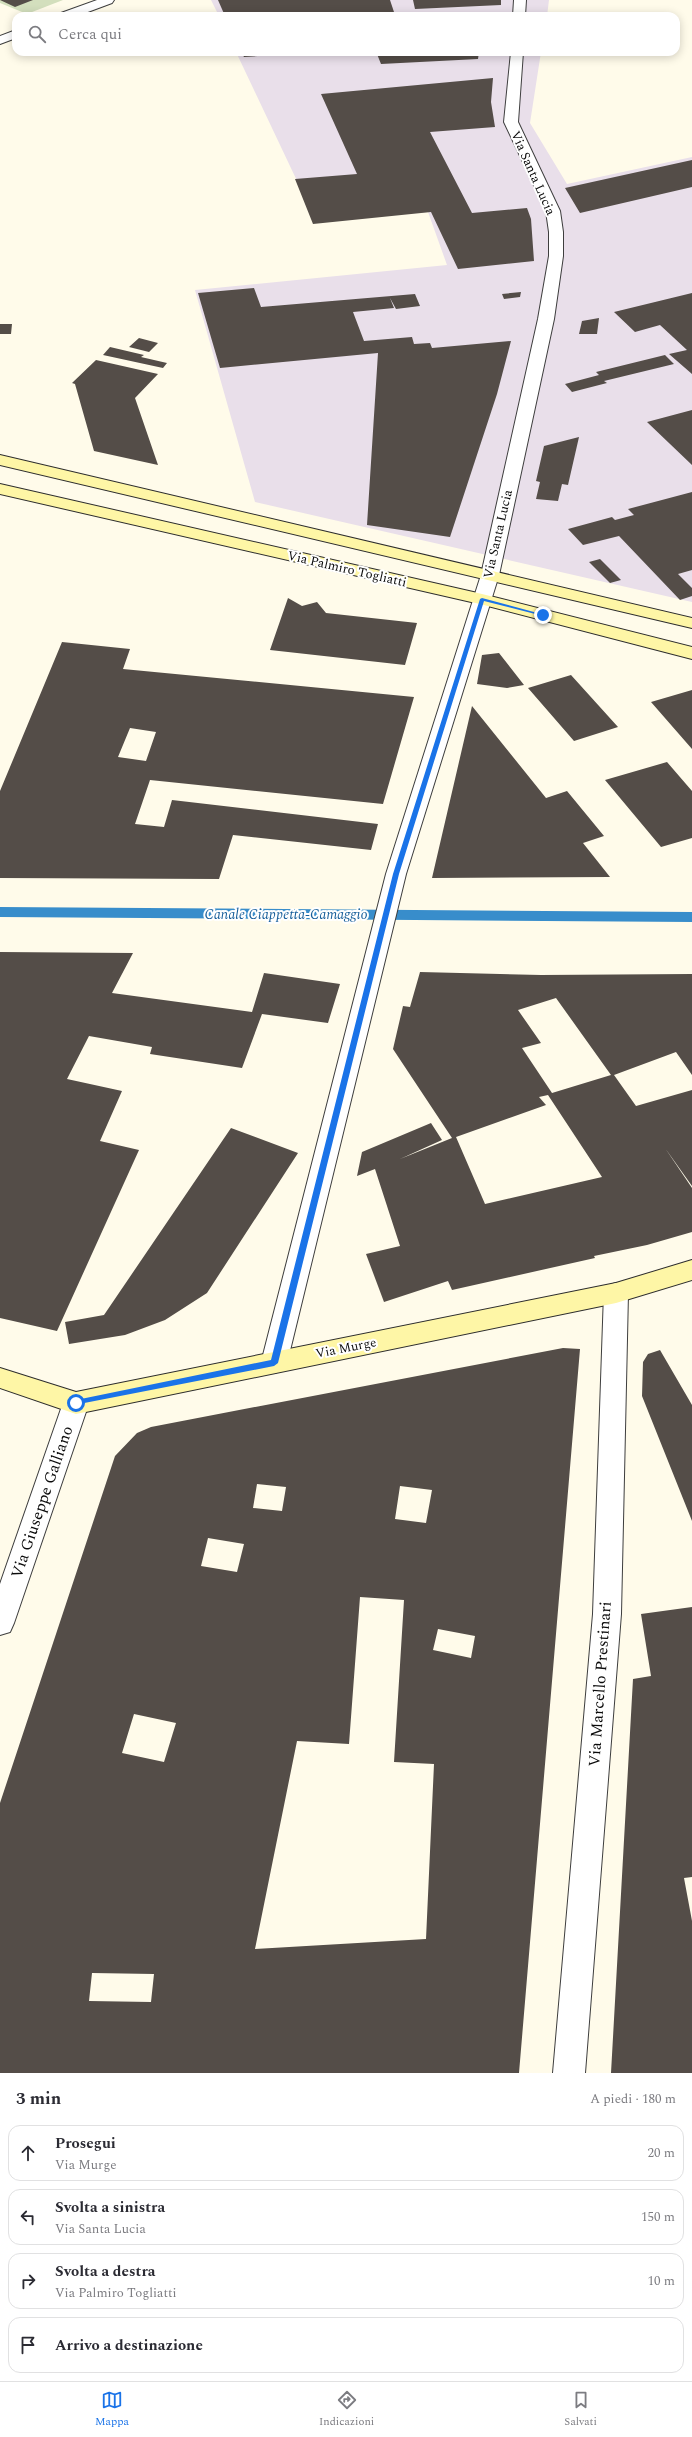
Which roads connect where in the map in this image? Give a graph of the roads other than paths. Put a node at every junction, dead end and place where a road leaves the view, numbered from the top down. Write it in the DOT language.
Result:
graph roads {
  1 [pos="108,0"];
  2 [pos="520,0"];
  3 [pos="76,12"];
  4 [pos="519,12"];
  5 [pos="12,36"];
  6 [pos="0,40"];
  7 [pos="517,56"];
  8 [pos="0,460"];
  9 [pos="0,489"];
  10 [pos="490,575"];
  11 [pos="482,599"];
  12 [pos="692,623"];
  13 [pos="692,653"];
  14 [pos="692,1270"];
  15 [pos="616,1294"];
  16 [pos="274,1363"];
  17 [pos="0,1378"];
  18 [pos="76,1403"];
  19 [pos="0,1623"];
  20 [pos="569,2073"];
  1 -- 3 [label="street"];
  2 -- 4 [label="street"];
  5 -- 6 [label="street"];
  7 -- 10 [label="street, Via Santa Lucia"];
  8 -- 10 [label="main road, Via Palmiro Togliatti"];
  9 -- 11 [label="main road, Via Palmiro Togliatti"];
  10 -- 11 [label="street, Via Santa Lucia"];
  10 -- 12 [label="main road, Via Palmiro Togliatti"];
  11 -- 13 [label="main road, Via Palmiro Togliatti"];
  11 -- 16 [label="street, Via Santa Lucia"];
  14 -- 15 [label="main road, Via Murge"];
  15 -- 16 [label="main road, Via Murge"];
  15 -- 20 [label="street, Via Marcello Prestinari"];
  16 -- 18 [label="main road, Via Murge"];
  17 -- 18 [label="main road, Via Murge"];
  18 -- 19 [label="street, Via Giuseppe Galliano"];
}
